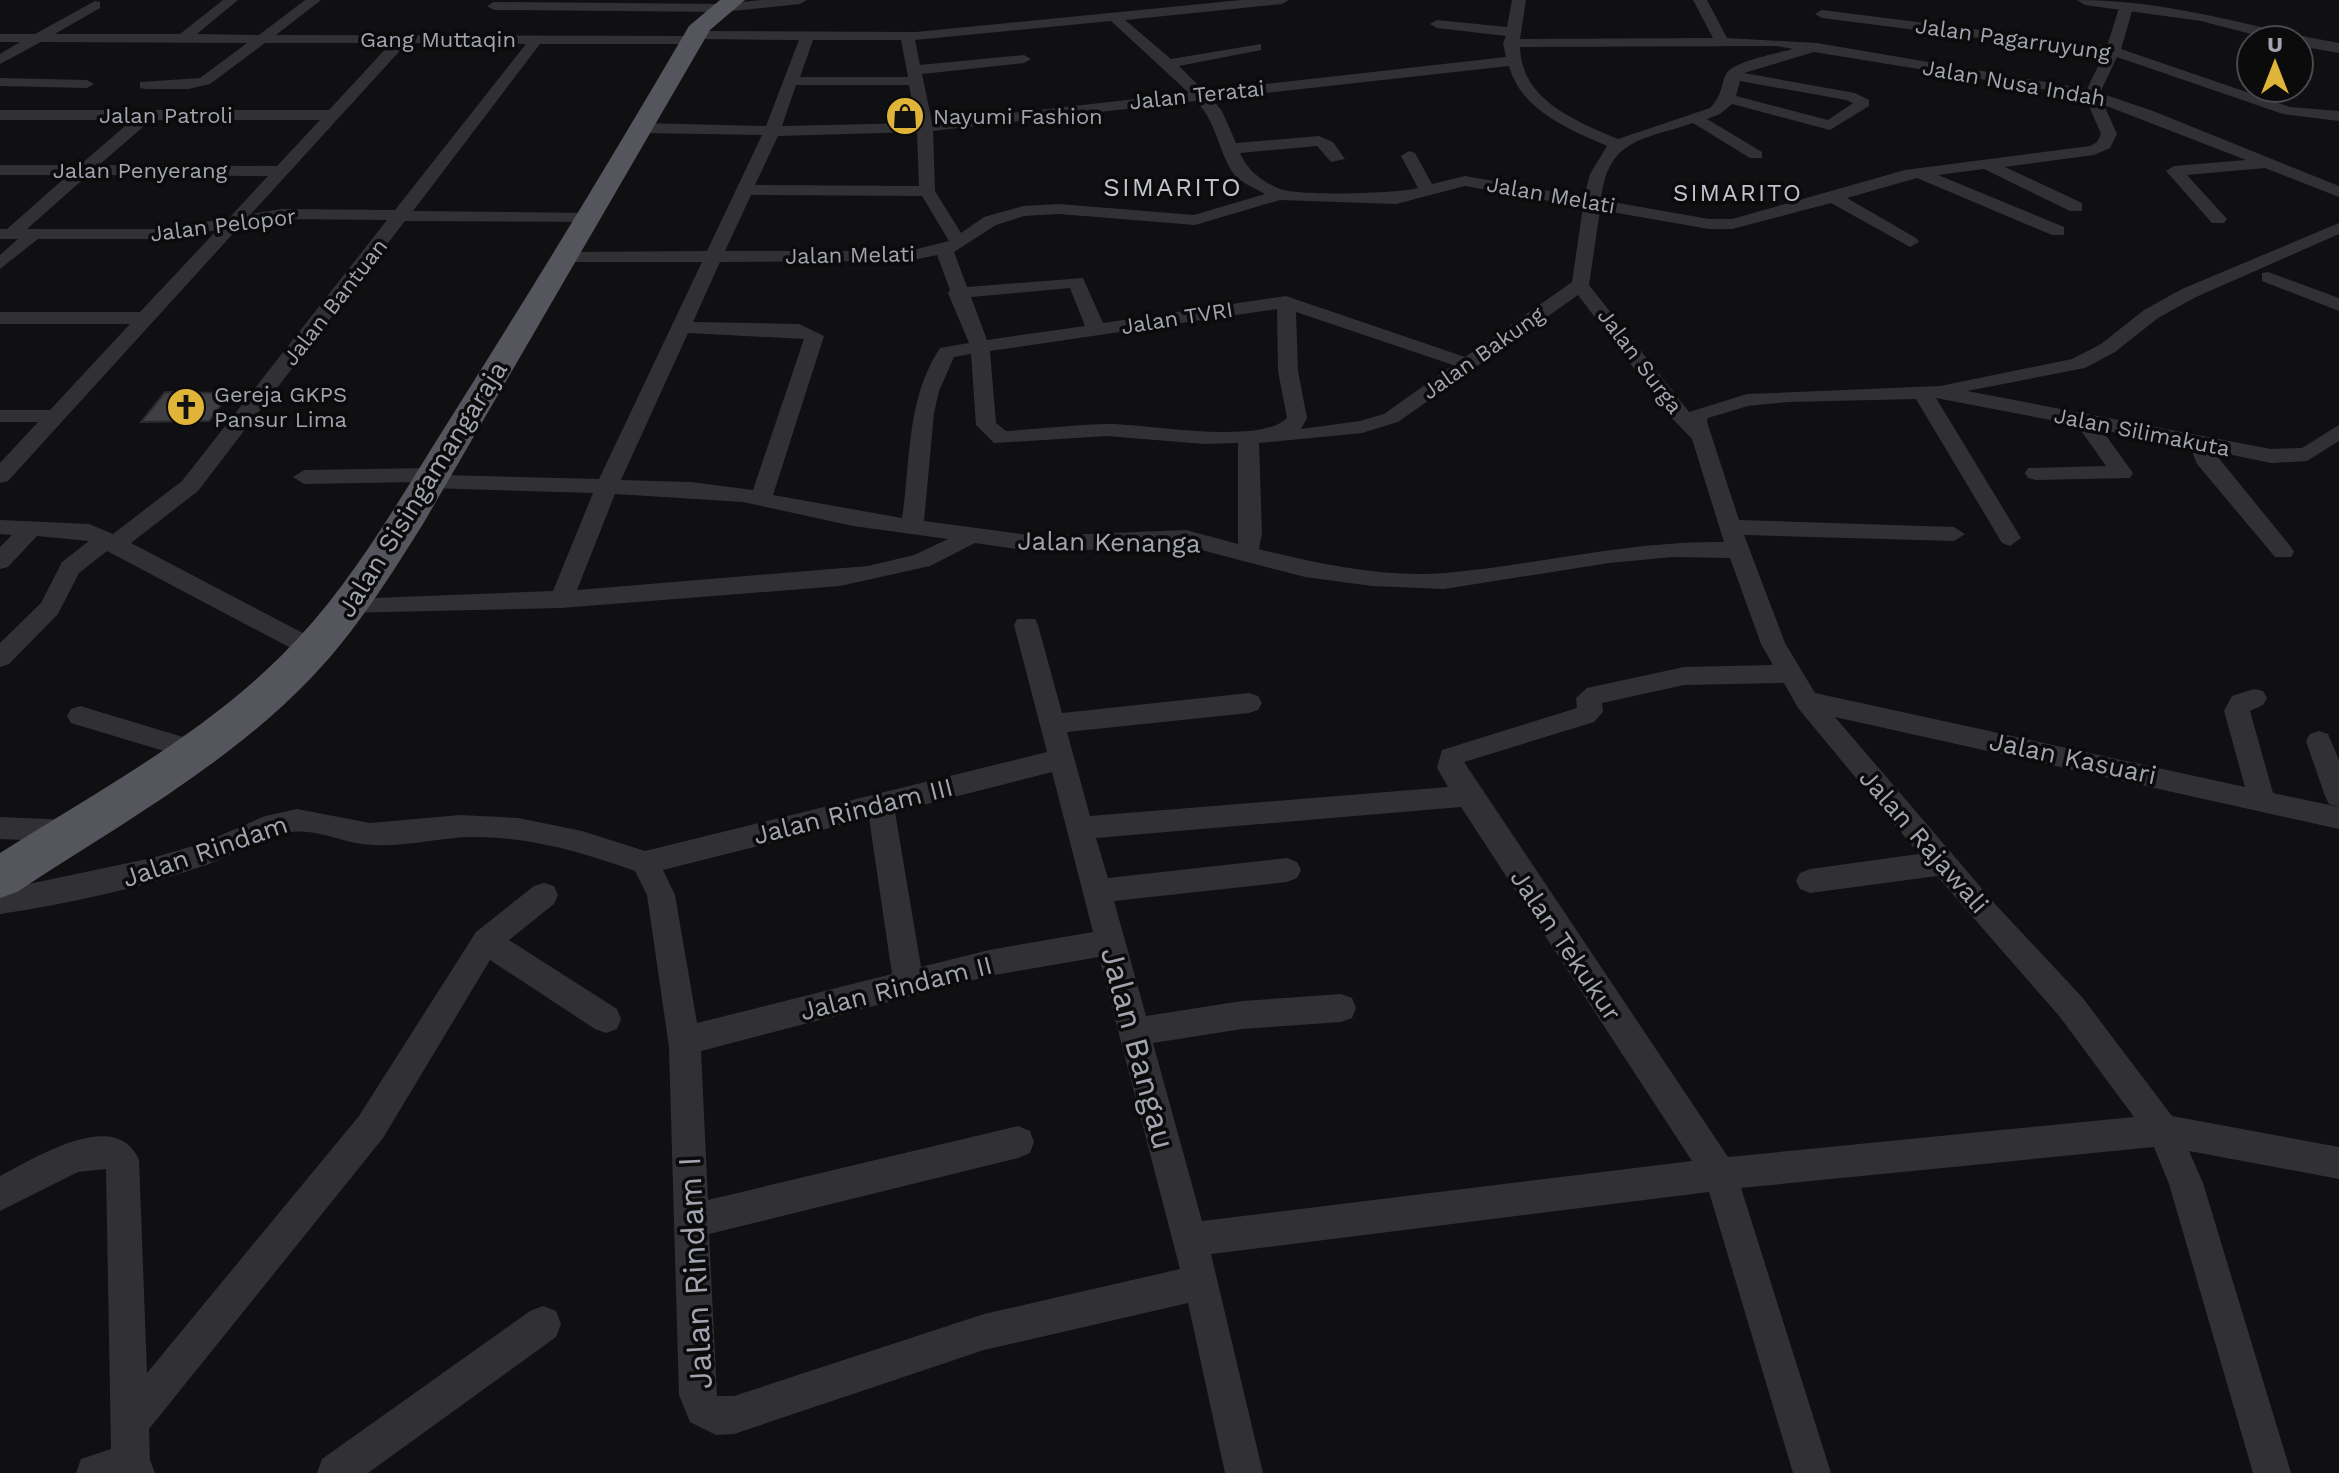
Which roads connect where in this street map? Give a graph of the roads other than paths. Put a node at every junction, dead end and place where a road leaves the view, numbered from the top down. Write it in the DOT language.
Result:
graph roads {
  1 [pos="231,0"];
  2 [pos="314,0"];
  3 [pos="800,0"];
  4 [pos="1119,0"];
  5 [pos="1282,0"];
  6 [pos="1519,0"];
  7 [pos="1700,0"];
  8 [pos="2085,0"];
  9 [pos="729,4"];
  10 [pos="95,5"];
  11 [pos="494,6"];
  12 [pos="1821,7"];
  13 [pos="2126,8"];
  14 [pos="1120,16"];
  15 [pos="1437,24"];
  16 [pos="2235,24"];
  17 [pos="907,36"];
  18 [pos="807,37"];
  19 [pos="0,38"];
  20 [pos="38,38"];
  21 [pos="695,38"];
  22 [pos="1510,38"];
  23 [pos="183,39"];
  24 [pos="263,39"];
  25 [pos="403,39"];
  26 [pos="536,40"];
  27 [pos="1721,40"];
  28 [pos="2315,43"];
  29 [pos="1256,47"];
  30 [pos="1822,48"];
  31 [pos="2339,48"];
  32 [pos="2113,51"];
  33 [pos="1411,56"];
  34 [pos="1024,59"];
  35 [pos="0,60"];
  36 [pos="1512,61"];
  37 [pos="1166,64"];
  38 [pos="1392,73"];
  39 [pos="914,75"];
  40 [pos="1733,75"];
  41 [pos="791,81"];
  42 [pos="0,82"];
  43 [pos="87,84"];
  44 [pos="145,85"];
  45 [pos="168,85"];
  46 [pos="1200,94"];
  47 [pos="2092,94"];
  48 [pos="1728,98"];
  49 [pos="0,115"];
  50 [pos="139,115"];
  51 [pos="332,115"];
  52 [pos="2339,116"];
  53 [pos="1695,118"];
  54 [pos="925,127"];
  55 [pos="642,128"];
  56 [pos="772,131"];
  57 [pos="1617,144"];
  58 [pos="1228,149"];
  59 [pos="1756,155"];
  60 [pos="1409,156"];
  61 [pos="1337,159"];
  62 [pos="1982,162"];
  63 [pos="2270,163"];
  64 [pos="0,170"];
  65 [pos="85,170"];
  66 [pos="280,171"];
  67 [pos="1918,173"];
  68 [pos="745,190"];
  69 [pos="1427,190"];
  70 [pos="927,191"];
  71 [pos="2339,192"];
  72 [pos="1279,195"];
  73 [pos="1833,197"];
  74 [pos="1592,202"];
  75 [pos="2076,207"];
  76 [pos="402,217"];
  77 [pos="590,218"];
  78 [pos="2218,219"];
  79 [pos="234,221"];
  80 [pos="2339,228"];
  81 [pos="2058,231"];
  82 [pos="6,234"];
  83 [pos="34,234"];
  84 [pos="1910,242"];
  85 [pos="952,246"];
  86 [pos="714,256"];
  87 [pos="568,257"];
  88 [pos="0,264"];
  89 [pos="2268,277"];
  90 [pos="1580,285"];
  91 [pos="957,293"];
  92 [pos="1286,302"];
  93 [pos="2339,305"];
  94 [pos="0,318"];
  95 [pos="144,318"];
  96 [pos="681,327"];
  97 [pos="1097,331"];
  98 [pos="980,347"];
  99 [pos="1468,364"];
  100 [pos="1930,392"];
  101 [pos="0,416"];
  102 [pos="55,416"];
  103 [pos="2084,420"];
  104 [pos="2339,431"];
  105 [pos="1260,436"];
  106 [pos="1701,436"];
  107 [pos="2200,444"];
  108 [pos="2036,473"];
  109 [pos="0,476"];
  110 [pos="304,477"];
  111 [pos="431,478"];
  112 [pos="607,486"];
  113 [pos="761,499"];
  114 [pos="0,527"];
  115 [pos="33,527"];
  116 [pos="912,527"];
  117 [pos="1954,534"];
  118 [pos="972,535"];
  119 [pos="1735,538"];
  120 [pos="2010,538"];
  121 [pos="110,542"];
  122 [pos="2283,552"];
  123 [pos="1247,554"];
  124 [pos="0,564"];
  125 [pos="0,581"];
  126 [pos="561,600"];
  127 [pos="348,607"];
  128 [pos="1026,625"];
  129 [pos="313,649"];
  130 [pos="0,658"];
  131 [pos="1790,674"];
  132 [pos="2254,698"];
  133 [pos="1807,701"];
  134 [pos="1249,703"];
  135 [pos="80,716"];
  136 [pos="1052,724"];
  137 [pos="2319,741"];
  138 [pos="194,750"];
  139 [pos="1062,759"];
  140 [pos="1466,796"];
  141 [pos="2339,796"];
  142 [pos="2262,800"];
  143 [pos="880,804"];
  144 [pos="2339,818"];
  145 [pos="0,828"];
  146 [pos="1080,828"];
  147 [pos="71,831"];
  148 [pos="645,863"];
  149 [pos="1943,863"];
  150 [pos="1287,870"];
  151 [pos="0,878"];
  152 [pos="1810,881"];
  153 [pos="1096,891"];
  154 [pos="544,895"];
  155 [pos="0,902"];
  156 [pos="486,941"];
  157 [pos="1110,942"];
  158 [pos="909,984"];
  159 [pos="1341,1008"];
  160 [pos="606,1019"];
  161 [pos="1134,1032"];
  162 [pos="684,1041"];
  163 [pos="2163,1130"];
  164 [pos="1018,1142"];
  165 [pos="2339,1163"];
  166 [pos="1720,1174"];
  167 [pos="0,1194"];
  168 [pos="691,1221"];
  169 [pos="1188,1240"];
  170 [pos="1201,1282"];
  171 [pos="543,1324"];
  172 [pos="127,1426"];
  173 [pos="121,1471"];
  174 [pos="336,1473"];
  175 [pos="1244,1473"];
  176 [pos="1812,1473"];
  177 [pos="2272,1473"];
  1 -- 23 [label="street"];
  2 -- 24 [label="street"];
  3 -- 9 [label="street"];
  4 -- 14 [label="street"];
  5 -- 14 [label="street, Gang Muttaqin"];
  6 -- 22 [label="street"];
  7 -- 27 [label="street"];
  8 -- 13 [label="street"];
  9 -- 11 [label="street"];
  9 -- 21 [label="highway, Jalan Sisingamangaraja"];
  10 -- 20 [label="street"];
  12 -- 30 [label="street"];
  12 -- 32 [label="street, Jalan Pagarruyung"];
  13 -- 16 [label="street"];
  13 -- 32 [label="street"];
  14 -- 17 [label="street, Gang Muttaqin"];
  14 -- 37 [label="street"];
  15 -- 22 [label="street"];
  17 -- 18 [label="street, Gang Muttaqin"];
  17 -- 39 [label="street"];
  18 -- 21 [label="street, Gang Muttaqin"];
  18 -- 41 [label="street"];
  19 -- 20 [label="street, Gang Muttaqin"];
  20 -- 23 [label="street, Gang Muttaqin"];
  20 -- 35 [label="street"];
  21 -- 26 [label="street, Gang Muttaqin"];
  21 -- 55 [label="highway, Jalan Sisingamangaraja"];
  22 -- 27 [label="street"];
  22 -- 36 [label="street"];
  23 -- 24 [label="street, Gang Muttaqin"];
  24 -- 25 [label="street, Gang Muttaqin"];
  24 -- 45 [label="street"];
  25 -- 26 [label="street, Gang Muttaqin"];
  25 -- 51 [label="street"];
  26 -- 76 [label="street, Jalan Bantuan"];
  27 -- 30 [label="street"];
  28 -- 31 [label="street"];
  29 -- 37 [label="street"];
  30 -- 40 [label="street"];
  30 -- 47 [label="street, Jalan Nusa Indah"];
  32 -- 47 [label="street"];
  32 -- 52 [label="street, Jalan Pagarruyung"];
  33 -- 38 [label="street"];
  34 -- 39 [label="street"];
  36 -- 38 [label="street, Jalan Teratai"];
  36 -- 57 [label="street"];
  37 -- 46 [label="street"];
  38 -- 46 [label="street, Jalan Teratai"];
  39 -- 41 [label="street"];
  39 -- 54 [label="street"];
  40 -- 48 [label="street"];
  40 -- 48 [label="street"];
  41 -- 56 [label="street"];
  42 -- 43 [label="street"];
  44 -- 45 [label="street"];
  45 -- 50 [label="street"];
  46 -- 54 [label="street, Jalan Teratai"];
  46 -- 58 [label="street"];
  47 -- 62 [label="street, Jalan Melati"];
  47 -- 63 [label="street, Jalan Nusa Indah"];
  48 -- 53 [label="street"];
  49 -- 50 [label="street, Jalan Patroli"];
  50 -- 51 [label="street, Jalan Patroli"];
  50 -- 65 [label="street"];
  51 -- 66 [label="street"];
  53 -- 57 [label="street"];
  53 -- 59 [label="street"];
  54 -- 56 [label="street, Jalan Teratai"];
  54 -- 70 [label="street"];
  55 -- 56 [label="street, Jalan Teratai"];
  55 -- 77 [label="highway, Jalan Sisingamangaraja"];
  56 -- 68 [label="street"];
  57 -- 74 [label="street"];
  58 -- 61 [label="street"];
  58 -- 72 [label="street"];
  60 -- 69 [label="street"];
  62 -- 67 [label="street, Jalan Melati"];
  62 -- 75 [label="street"];
  63 -- 71 [label="street, Jalan Nusa Indah"];
  63 -- 78 [label="street"];
  64 -- 65 [label="street, Jalan Penyerang"];
  65 -- 66 [label="street, Jalan Penyerang"];
  65 -- 82 [label="street"];
  66 -- 79 [label="street"];
  67 -- 73 [label="street, Jalan Melati"];
  67 -- 81 [label="street"];
  68 -- 70 [label="street"];
  68 -- 86 [label="street"];
  69 -- 72 [label="street, Jalan Melati"];
  69 -- 74 [label="street, Jalan Melati"];
  70 -- 85 [label="street"];
  72 -- 85 [label="street, Jalan Melati"];
  73 -- 74 [label="street, Jalan Melati"];
  73 -- 84 [label="street"];
  74 -- 90 [label="street"];
  76 -- 77 [label="street, Jalan Pelopor"];
  76 -- 79 [label="street, Jalan Pelopor"];
  76 -- 121 [label="street, Jalan Bantuan"];
  77 -- 87 [label="highway, Jalan Sisingamangaraja"];
  79 -- 83 [label="street, Jalan Pelopor"];
  79 -- 95 [label="street"];
  80 -- 100 [label="street"];
  82 -- 83 [label="street, Jalan Pelopor"];
  83 -- 88 [label="street"];
  85 -- 86 [label="street, Jalan Melati"];
  85 -- 91 [label="street"];
  86 -- 87 [label="street, Jalan Melati"];
  86 -- 96 [label="street"];
  87 -- 111 [label="highway, Jalan Sisingamangaraja"];
  89 -- 93 [label="street"];
  90 -- 99 [label="street, Jalan Bakung"];
  90 -- 106 [label="street, Jalan Surga"];
  91 -- 97 [label="street"];
  91 -- 98 [label="street"];
  92 -- 97 [label="street, Jalan TVRI"];
  92 -- 99 [label="street, Jalan TVRI"];
  92 -- 105 [label="street"];
  94 -- 95 [label="street"];
  95 -- 102 [label="street"];
  96 -- 112 [label="street"];
  96 -- 113 [label="street"];
  97 -- 98 [label="street, Jalan TVRI"];
  98 -- 105 [label="street, Jalan Bakung"];
  98 -- 116 [label="street, Jalan TVRI"];
  99 -- 105 [label="street, Jalan Bakung"];
  100 -- 103 [label="street, Jalan Silimakuta"];
  100 -- 106 [label="street"];
  100 -- 120 [label="street"];
  101 -- 102 [label="street"];
  102 -- 109 [label="street"];
  103 -- 107 [label="street, Jalan Silimakuta"];
  103 -- 108 [label="street"];
  104 -- 107 [label="street, Jalan Silimakuta"];
  105 -- 123 [label="street"];
  106 -- 119 [label="street, Jalan Rajawali"];
  107 -- 122 [label="street"];
  110 -- 111 [label="street, Jalan Kenanga"];
  111 -- 112 [label="street, Jalan Kenanga"];
  111 -- 127 [label="highway, Jalan Sisingamangaraja"];
  112 -- 113 [label="street, Jalan Kenanga"];
  112 -- 126 [label="street"];
  113 -- 116 [label="street, Jalan Kenanga"];
  114 -- 115 [label="street"];
  115 -- 121 [label="street"];
  115 -- 124 [label="street"];
  116 -- 118 [label="street, Jalan Kenanga"];
  117 -- 119 [label="street, Jalan Kenanga"];
  118 -- 123 [label="street, Jalan Kenanga"];
  118 -- 126 [label="street"];
  119 -- 123 [label="street, Jalan Kenanga"];
  119 -- 131 [label="street, Jalan Rajawali"];
  121 -- 129 [label="street"];
  121 -- 130 [label="street, Jalan Bantuan"];
  124 -- 125 [label="street"];
  126 -- 127 [label="street"];
  127 -- 129 [label="highway, Jalan Sisingamangaraja"];
  128 -- 136 [label="street, Jalan Bangau"];
  129 -- 138 [label="highway, Jalan Sisingamangaraja"];
  131 -- 133 [label="street, Jalan Rajawali"];
  131 -- 140 [label="street, Jalan Tekukur"];
  132 -- 142 [label="street"];
  133 -- 142 [label="street, Jalan Kasuari"];
  133 -- 149 [label="street, Jalan Rajawali"];
  134 -- 136 [label="street"];
  135 -- 138 [label="street"];
  136 -- 139 [label="street, Jalan Bangau"];
  137 -- 141 [label="street"];
  138 -- 147 [label="highway, Jalan Sisingamangaraja"];
  139 -- 143 [label="street, Jalan Rindam III"];
  139 -- 146 [label="street, Jalan Bangau"];
  140 -- 146 [label="street"];
  140 -- 166 [label="street, Jalan Tekukur"];
  142 -- 144 [label="street, Jalan Kasuari"];
  143 -- 148 [label="street, Jalan Rindam III"];
  143 -- 158 [label="street"];
  145 -- 147 [label="street"];
  146 -- 153 [label="street, Jalan Bangau"];
  147 -- 151 [label="highway, Jalan Sisingamangaraja"];
  148 -- 155 [label="street, Jalan Rindam"];
  148 -- 162 [label="street, Jalan Rindam I"];
  149 -- 152 [label="street"];
  149 -- 163 [label="street, Jalan Rajawali"];
  150 -- 153 [label="street"];
  153 -- 157 [label="street, Jalan Bangau"];
  154 -- 156 [label="street"];
  156 -- 160 [label="street"];
  156 -- 172 [label="street"];
  157 -- 158 [label="street, Jalan Rindam II"];
  157 -- 161 [label="street, Jalan Bangau"];
  158 -- 162 [label="street, Jalan Rindam II"];
  159 -- 161 [label="street"];
  161 -- 169 [label="street, Jalan Bangau"];
  162 -- 168 [label="street, Jalan Rindam I"];
  163 -- 165 [label="street"];
  163 -- 166 [label="street"];
  163 -- 177 [label="street, Jalan Rajawali"];
  164 -- 168 [label="street"];
  166 -- 169 [label="street"];
  166 -- 176 [label="street, Jalan Tekukur"];
  167 -- 172 [label="street"];
  168 -- 170 [label="street, Jalan Rindam I"];
  169 -- 170 [label="street, Jalan Bangau"];
  170 -- 175 [label="street, Jalan Bangau"];
  171 -- 174 [label="street"];
  172 -- 173 [label="street"];
}
